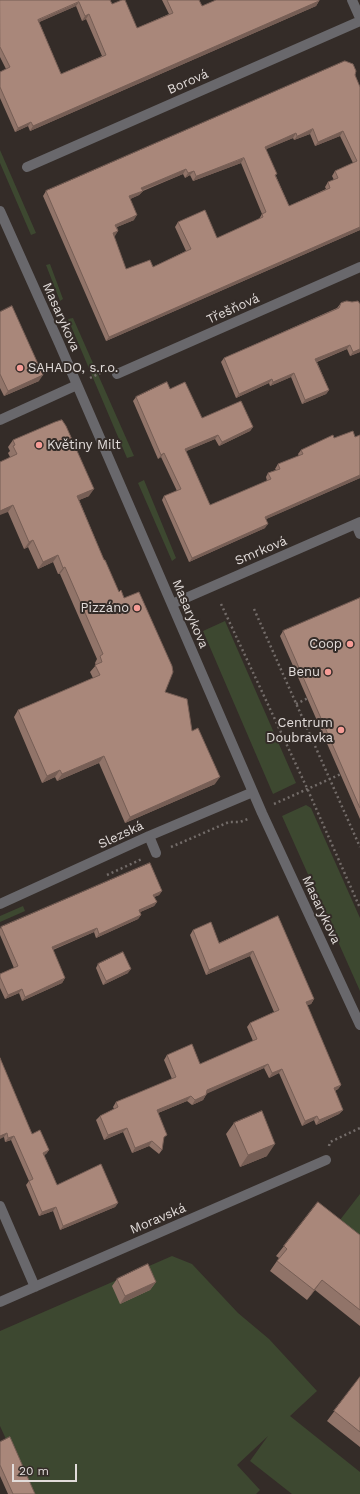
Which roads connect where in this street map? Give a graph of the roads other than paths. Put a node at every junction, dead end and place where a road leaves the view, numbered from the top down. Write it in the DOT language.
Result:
graph roads {
  1 [pos="352,0"];
  2 [pos="360,20"];
  3 [pos="27,167"];
  4 [pos="0,211"];
  5 [pos="360,267"];
  6 [pos="117,374"];
  7 [pos="77,385"];
  8 [pos="0,420"];
  9 [pos="358,523"];
  10 [pos="360,534"];
  11 [pos="172,604"];
  12 [pos="253,792"];
  13 [pos="149,836"];
  14 [pos="156,853"];
  15 [pos="0,904"];
  16 [pos="360,1025"];
  17 [pos="326,1160"];
  18 [pos="0,1206"];
  19 [pos="35,1287"];
  20 [pos="0,1302"];
  1 -- 2 [label="street"];
  2 -- 3 [label="street, Borová"];
  4 -- 7 [label="street, Masarykova"];
  5 -- 6 [label="street, Třešňová"];
  7 -- 8 [label="street"];
  7 -- 11 [label="street, Masarykova"];
  9 -- 10 [label="street"];
  9 -- 11 [label="street, Smrková"];
  11 -- 12 [label="street, Masarykova"];
  12 -- 13 [label="street, Slezská"];
  12 -- 16 [label="street, Masarykova"];
  13 -- 14 [label="street"];
  13 -- 15 [label="street, Slezská"];
  17 -- 19 [label="street, Moravská"];
  18 -- 19 [label="street"];
  19 -- 20 [label="street, Moravská"];
}
